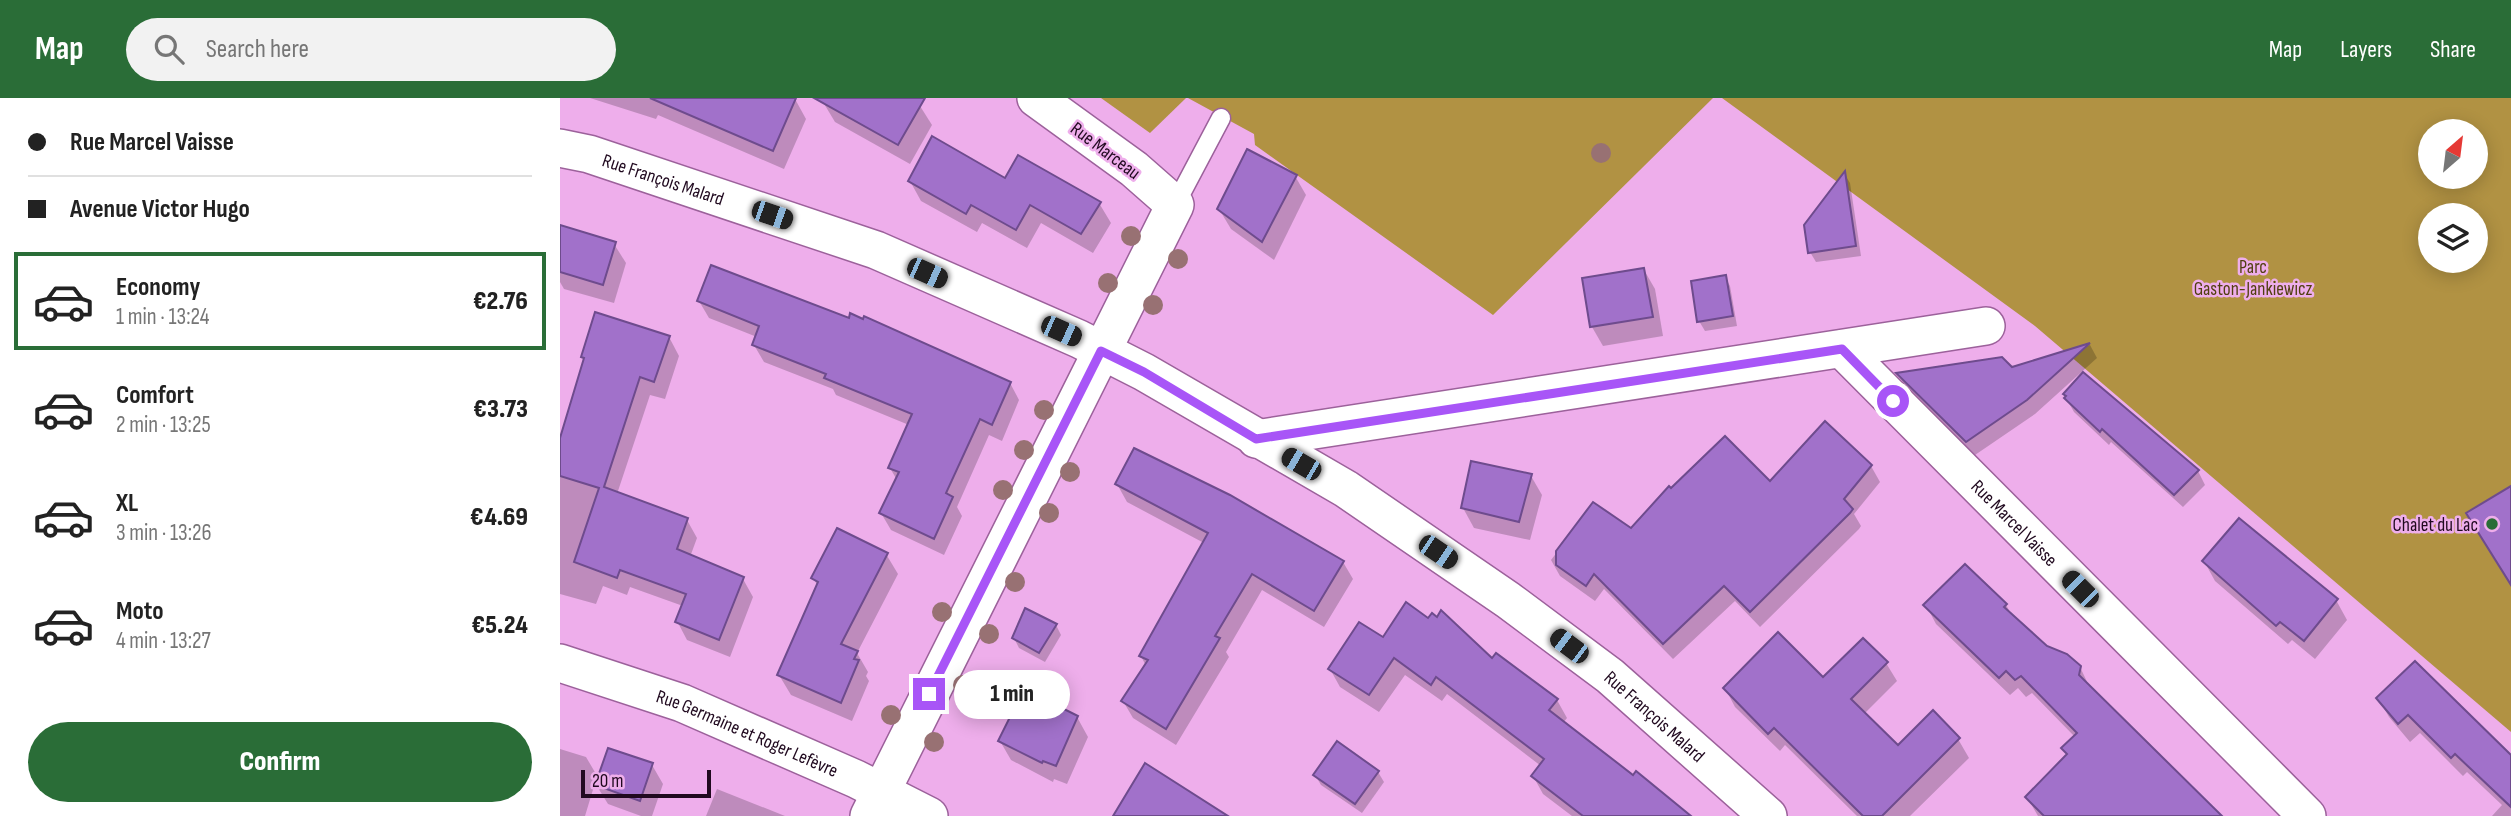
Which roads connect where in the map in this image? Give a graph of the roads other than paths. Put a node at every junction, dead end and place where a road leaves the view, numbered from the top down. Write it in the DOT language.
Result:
graph roads {
  1 [pos="1036,98"];
  2 [pos="1221,118"];
  3 [pos="560,148"];
  4 [pos="1175,205"];
  5 [pos="1986,326"];
  6 [pos="1842,349"];
  7 [pos="1101,351"];
  8 [pos="1256,439"];
  9 [pos="560,663"];
  10 [pos="875,804"];
  11 [pos="929,816"];
  12 [pos="1768,816"];
  13 [pos="2307,816"];
  1 -- 4 [label="street, Rue Marceau"];
  2 -- 4 [label="lane"];
  3 -- 7 [label="street, Rue François Malard"];
  4 -- 7 [label="street"];
  5 -- 6 [label="street"];
  6 -- 8 [label="street"];
  6 -- 13 [label="street, Rue Marcel Vaisse"];
  7 -- 8 [label="street, Rue François Malard"];
  7 -- 10 [label="street"];
  8 -- 12 [label="street, Rue François Malard"];
  9 -- 10 [label="street, Rue Germaine et Roger Lefèvre"];
  10 -- 11 [label="street, Rue Germaine et Roger Lefèvre"];
}
